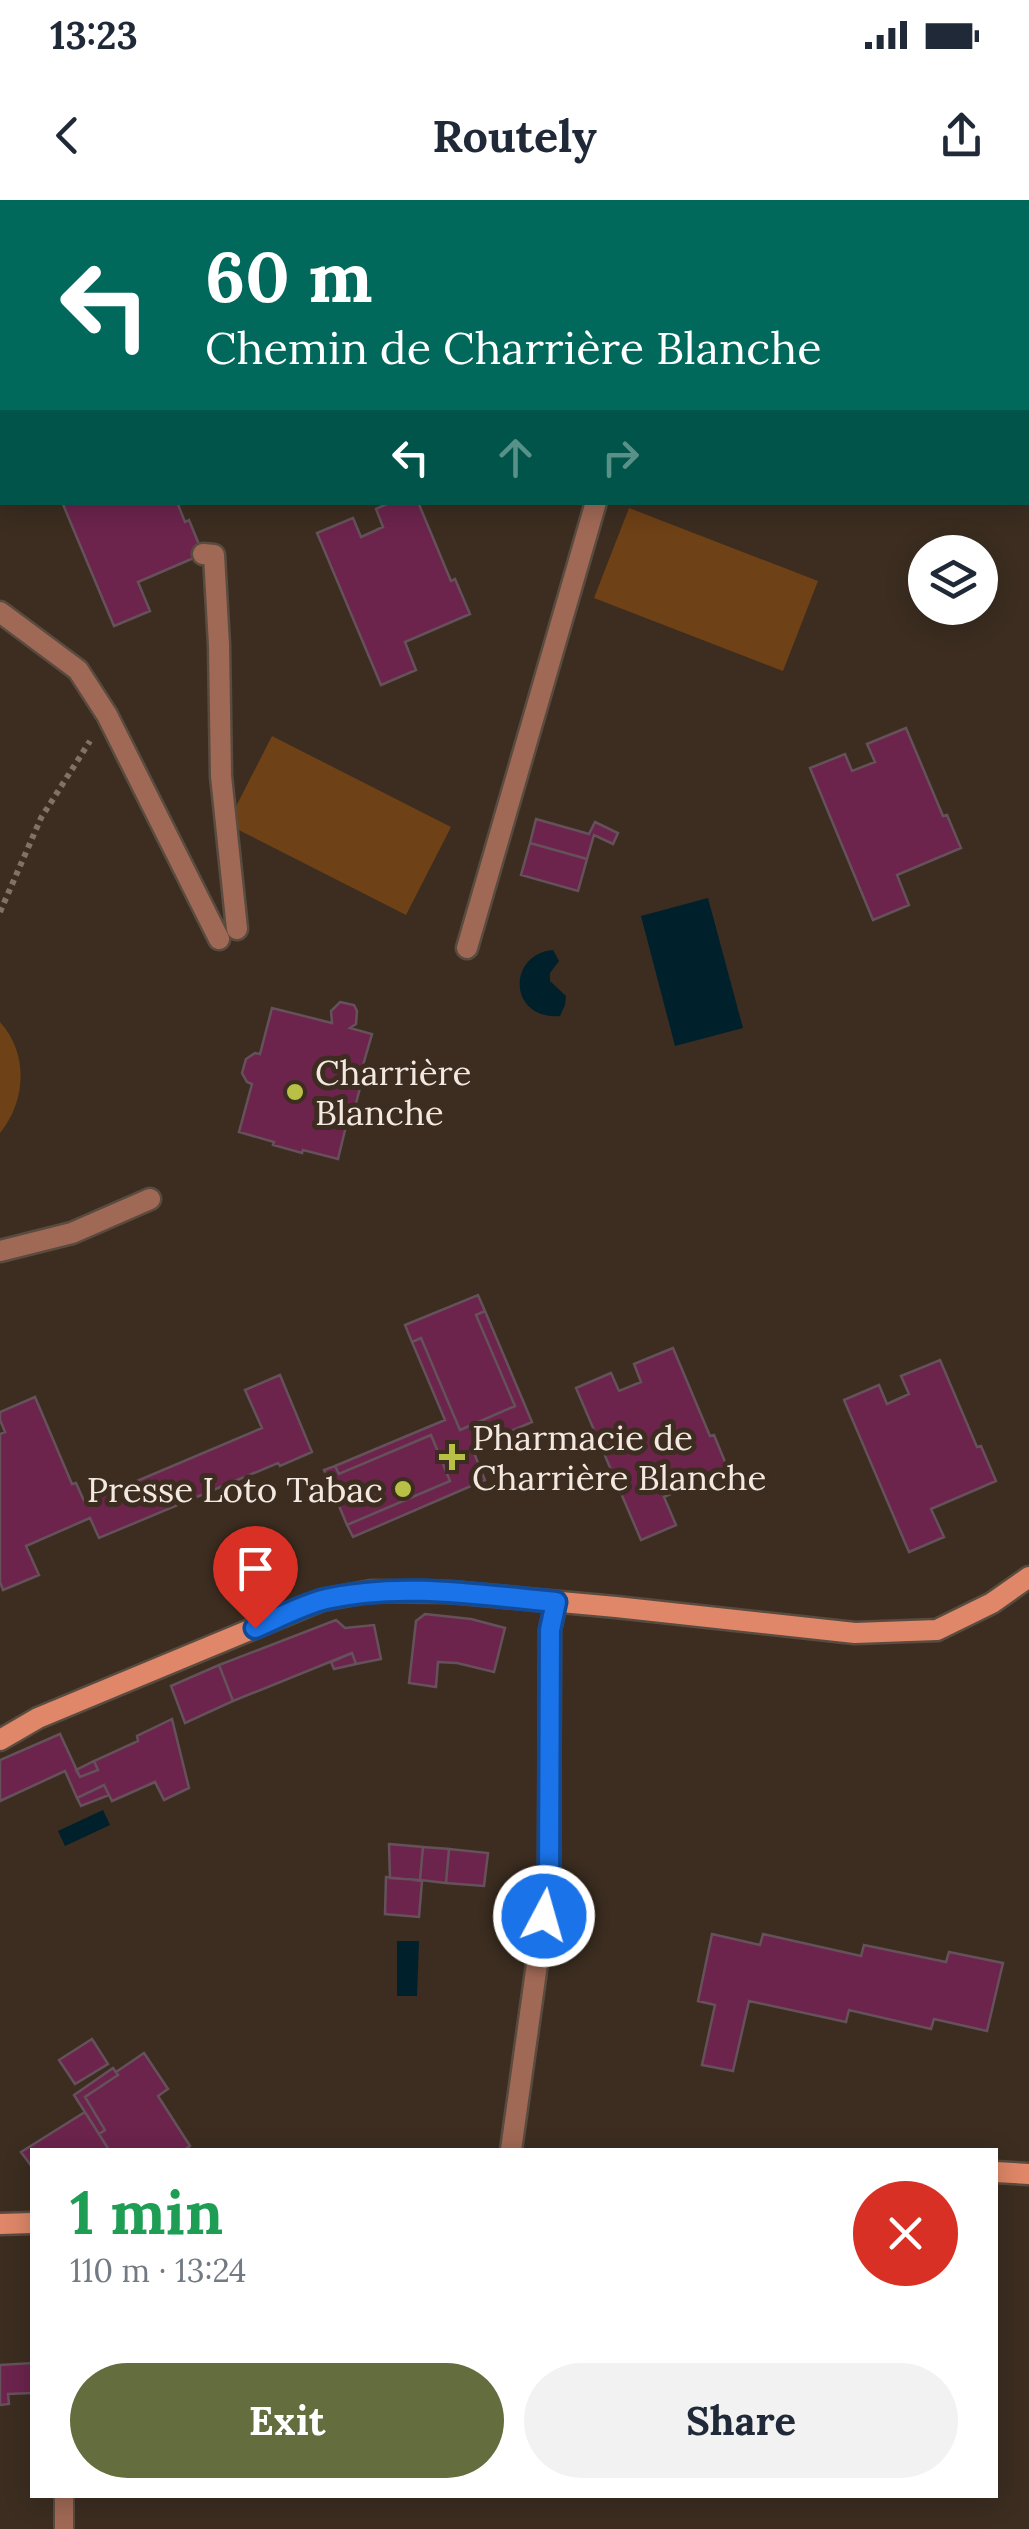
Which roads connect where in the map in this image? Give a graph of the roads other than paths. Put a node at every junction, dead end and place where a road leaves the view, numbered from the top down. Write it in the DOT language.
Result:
graph roads {
  1 [pos="595,505"];
  2 [pos="203,554"];
  3 [pos="0,612"];
  4 [pos="467,948"];
  5 [pos="150,1199"];
  6 [pos="0,1251"];
  7 [pos="1029,1577"];
  8 [pos="556,1602"];
  9 [pos="0,1740"];
  10 [pos="511,2148"];
  11 [pos="998,2172"];
  12 [pos="1029,2174"];
  13 [pos="30,2223"];
  14 [pos="0,2224"];
  15 [pos="64,2498"];
  16 [pos="64,2529"];
  1 -- 4 [label="street"];
  2 -- 3 [label="street"];
  5 -- 6 [label="street"];
  7 -- 8 [label="street"];
  8 -- 9 [label="street"];
  8 -- 10 [label="street"];
  11 -- 12 [label="street"];
  13 -- 14 [label="street"];
  15 -- 16 [label="lane"];
}
